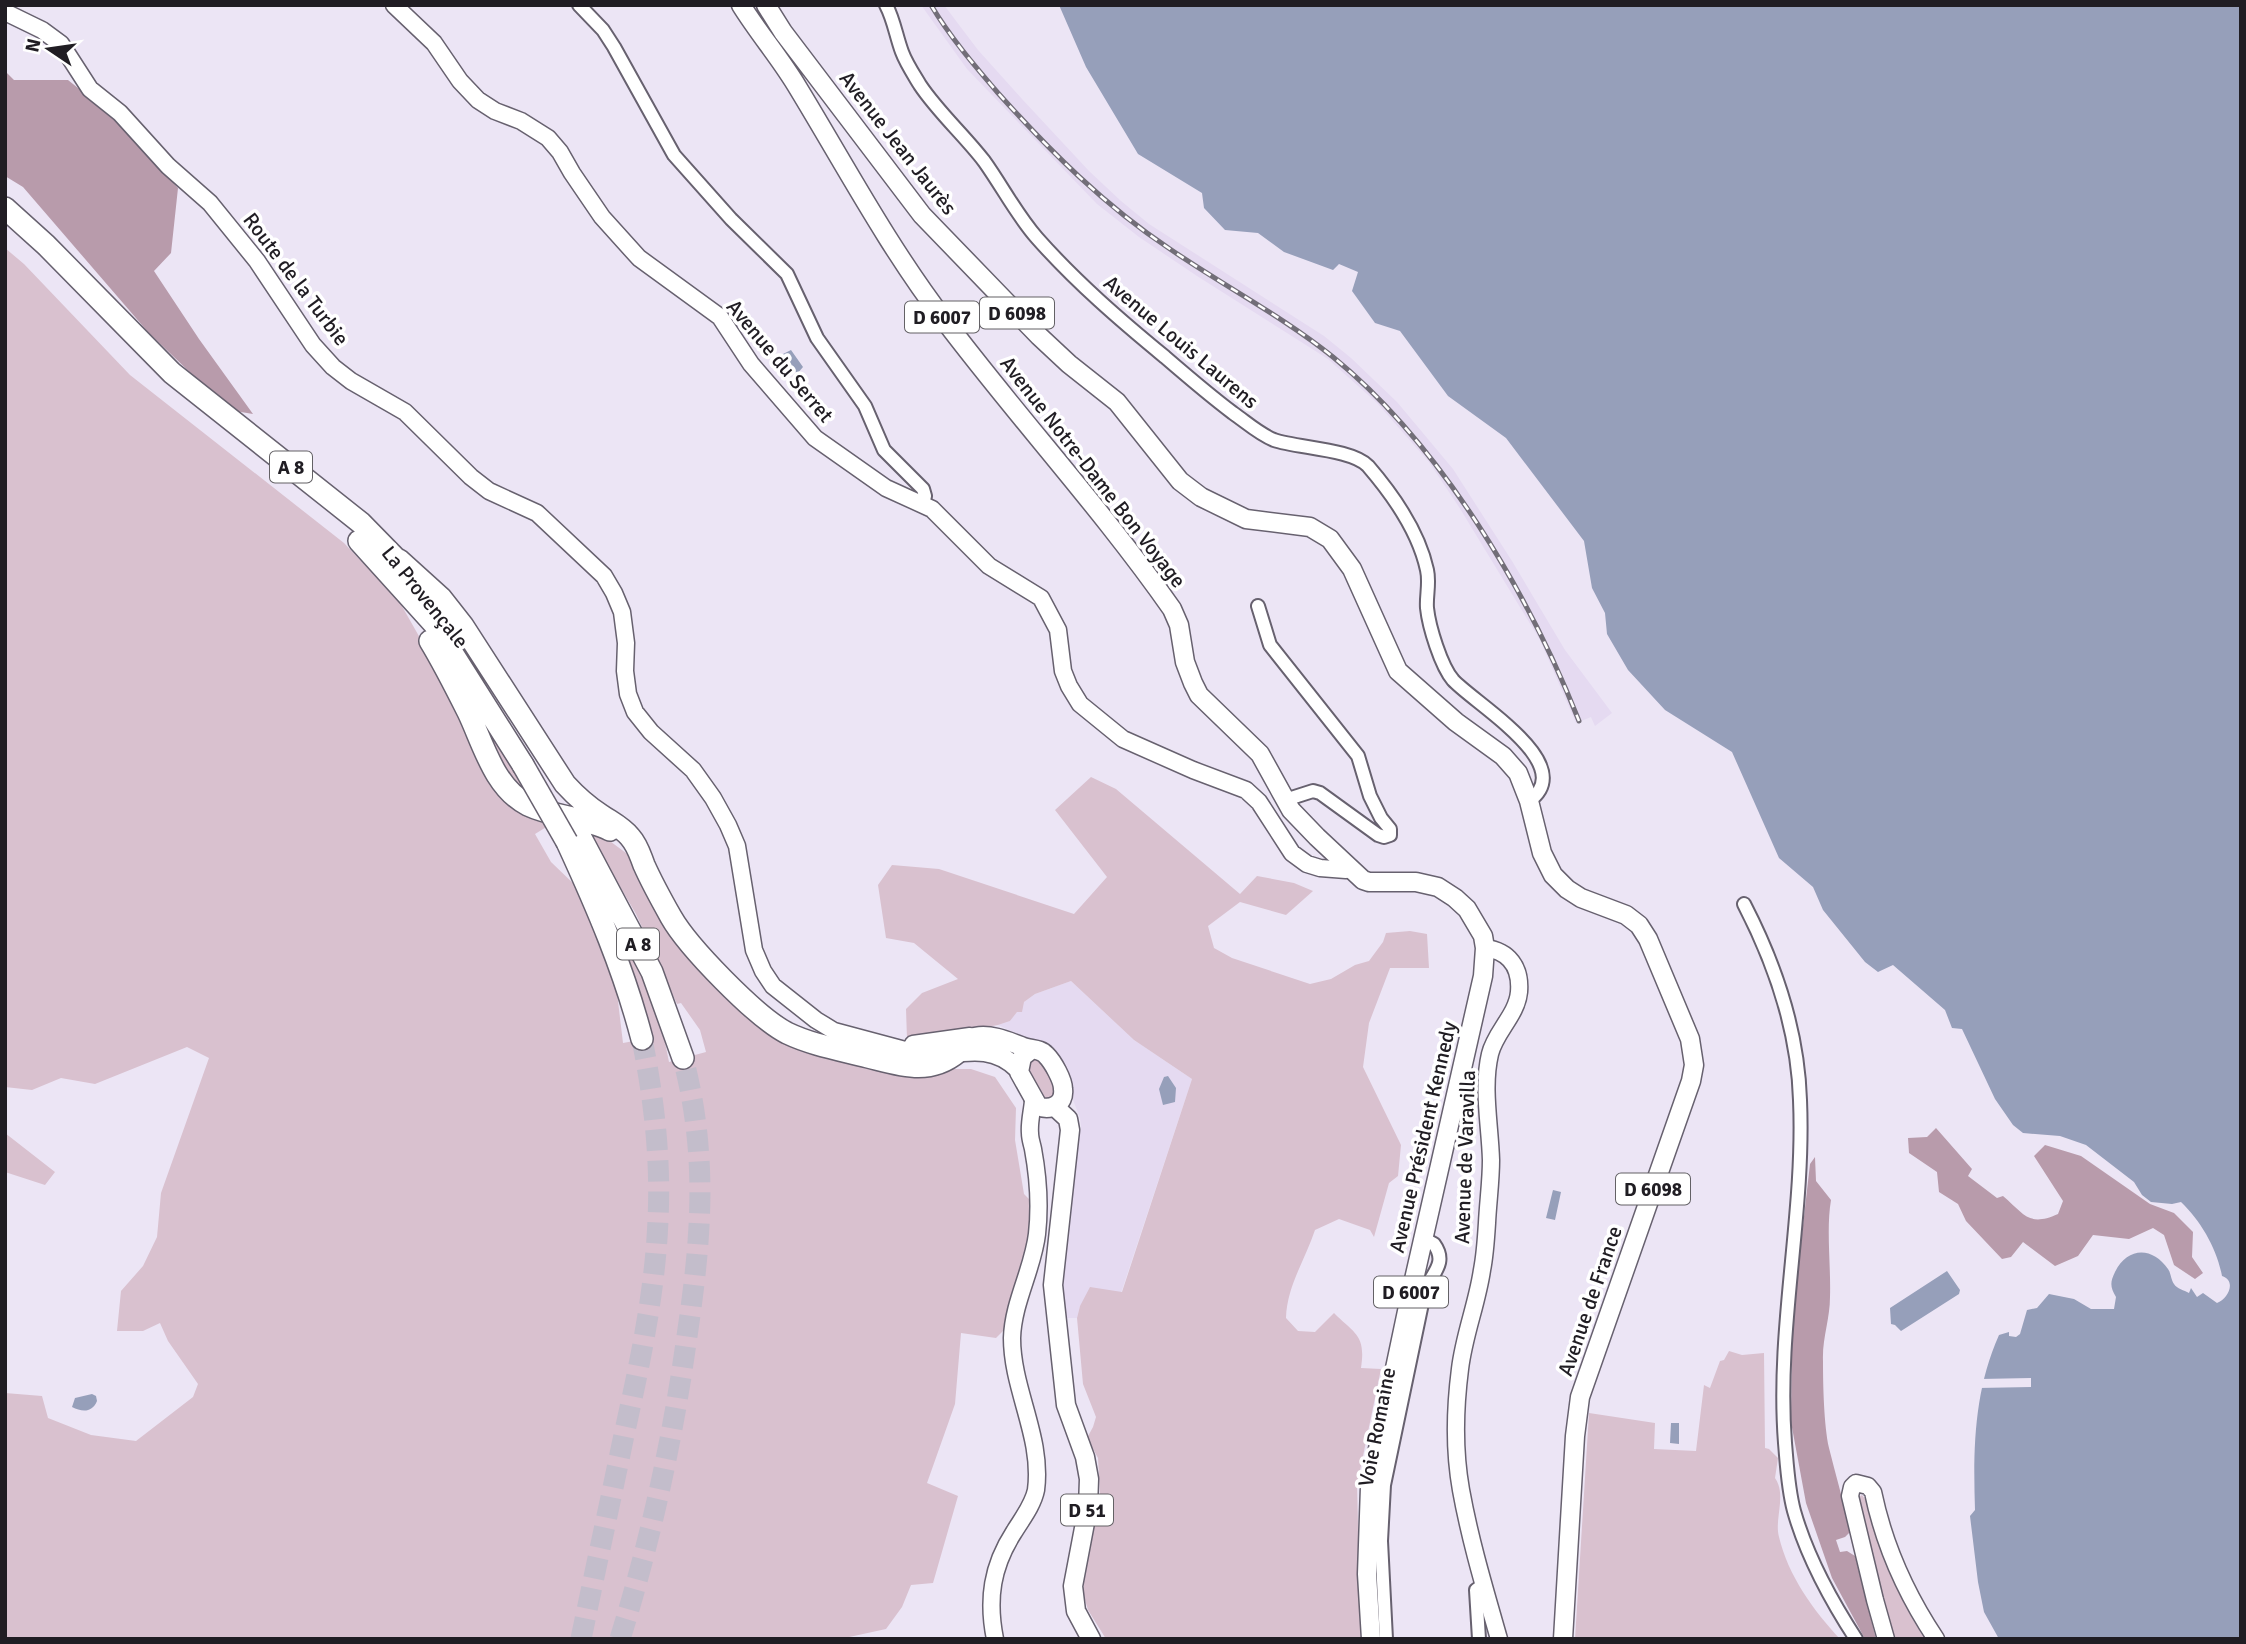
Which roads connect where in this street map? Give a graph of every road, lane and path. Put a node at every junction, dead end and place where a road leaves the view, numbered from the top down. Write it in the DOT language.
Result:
graph roads {
  1 [pos="394,5"];
  2 [pos="579,5"];
  3 [pos="741,5"];
  4 [pos="766,5"];
  5 [pos="886,5"];
  6 [pos="5,12"];
  7 [pos="5,208"];
  8 [pos="5,226"];
  9 [pos="923,503"];
  10 [pos="368,549"];
  11 [pos="399,560"];
  12 [pos="1258,606"];
  13 [pos="530,763"];
  14 [pos="1285,800"];
  15 [pos="1529,800"];
  16 [pos="573,839"];
  17 [pos="1345,861"];
  18 [pos="645,867"];
  19 [pos="1380,882"];
  20 [pos="1744,904"];
  21 [pos="1485,948"];
  22 [pos="975,1036"];
  23 [pos="642,1040"];
  24 [pos="886,1044"];
  25 [pos="1031,1050"];
  26 [pos="949,1053"];
  27 [pos="683,1058"];
  28 [pos="1018,1069"];
  29 [pos="1050,1103"];
  30 [pos="1423,1238"];
  31 [pos="1483,1585"];
  32 [pos="995,1639"];
  33 [pos="1091,1639"];
  34 [pos="1371,1639"];
  35 [pos="1386,1639"];
  36 [pos="1479,1639"];
  37 [pos="1499,1639"];
  38 [pos="1563,1639"];
  39 [pos="1856,1639"];
  40 [pos="1886,1639"];
  41 [pos="1936,1639"];
  1 -- 9 [label="street, Avenue du Serret"];
  2 -- 9 [label="street"];
  3 -- 14 [label="main road, Avenue Notre-Dame Bon Voyage / D 6007"];
  4 -- 15 [label="main road, Avenue Jean Jaurès / D 6098"];
  5 -- 15 [label="street, Avenue Louis Laurens"];
  6 -- 24 [label="street, Route de la Turbie"];
  7 -- 11 [label="highway, La Provençale / A 8"];
  8 -- 10 [label="highway, La Provençale / A 8"];
  9 -- 17 [label="street, Avenue du Serret"];
  10 -- 13 [label="highway, La Provençale / A 8"];
  10 -- 18 [label="highway"];
  11 -- 13 [label="highway, La Provençale / A 8"];
  11 -- 18 [label="highway"];
  12 -- 14 [label="street"];
  13 -- 16 [label="highway, La Provençale / A 8"];
  14 -- 17 [label="main road, Avenue Notre-Dame Bon Voyage / D 6007"];
  15 -- 38 [label="main road, Avenue de France / D 6098"];
  16 -- 23 [label="highway, La Provençale / A 8"];
  16 -- 27 [label="highway, La Provençale / A 8"];
  17 -- 19 [label="main road, Avenue Notre-Dame Bon Voyage / D 6007"];
  18 -- 26 [label="highway"];
  19 -- 21 [label="main road, Avenue Président Kennedy / D 6007"];
  20 -- 39 [label="street"];
  21 -- 30 [label="main road, Avenue Président Kennedy / D 6007"];
  21 -- 31 [label="street, Avenue de Varavilla"];
  22 -- 24 [label="street, Route de la Turbie"];
  22 -- 25 [label="main road, Route de la Turbie"];
  22 -- 26 [label="main road"];
  24 -- 26 [label="street, Route de la Turbie"];
  25 -- 28 [label="main road"];
  25 -- 29 [label="main road, Route de la Turbie"];
  26 -- 28 [label="main road, Route de la Turbie"];
  28 -- 29 [label="main road"];
  29 -- 32 [label="street"];
  29 -- 33 [label="main road, D 51"];
  30 -- 34 [label="main road, Avenue Président Kennedy / D 6007"];
  30 -- 35 [label="street, Voie Romaine"];
  31 -- 36 [label="street"];
  31 -- 37 [label="street, Avenue de Varavilla"];
  40 -- 41 [label="street"];
}
